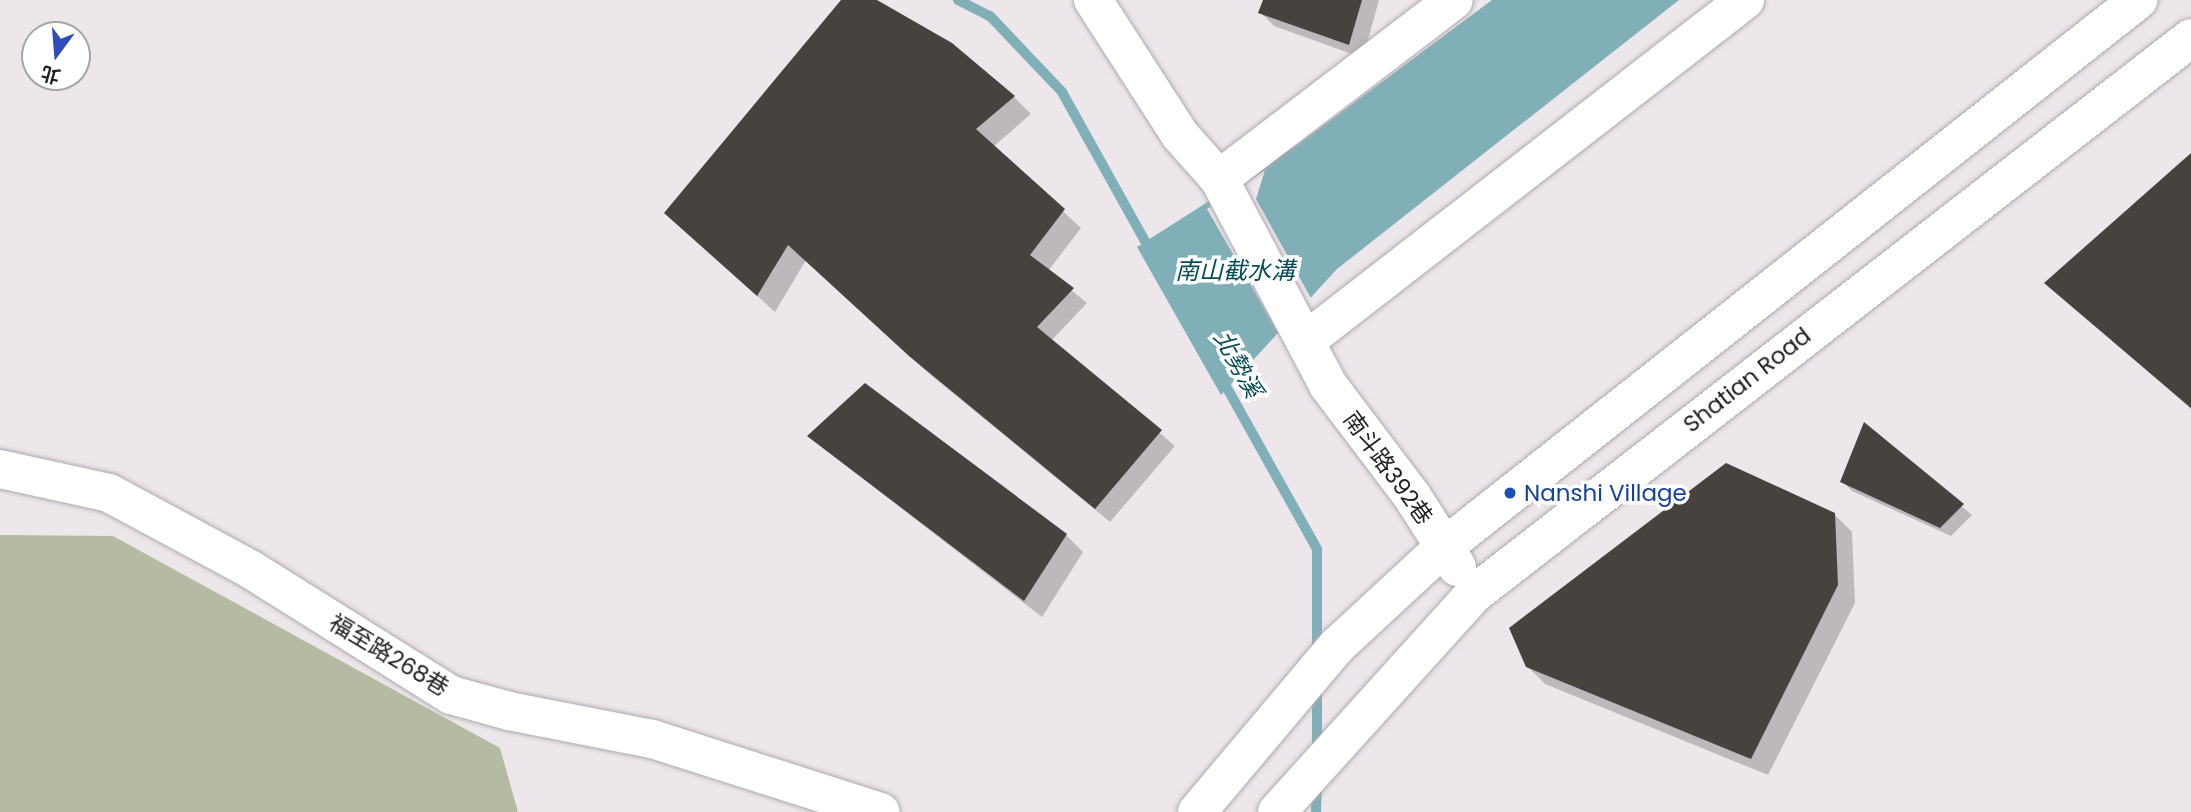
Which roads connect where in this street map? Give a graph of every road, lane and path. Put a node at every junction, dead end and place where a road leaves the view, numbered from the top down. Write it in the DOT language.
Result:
graph roads {
  1 [pos="1093,0"];
  2 [pos="1454,0"];
  3 [pos="1745,0"];
  4 [pos="2138,0"];
  5 [pos="2184,55"];
  6 [pos="1219,179"];
  7 [pos="1308,339"];
  8 [pos="0,469"];
  9 [pos="1444,547"];
  10 [pos="1474,594"];
  11 [pos="1283,807"];
  12 [pos="881,812"];
  13 [pos="1197,812"];
  1 -- 6 [label="street"];
  2 -- 6 [label="street"];
  3 -- 7 [label="street"];
  4 -- 9 [label="street"];
  5 -- 10 [label="street, Shatian Road"];
  6 -- 7 [label="street, 南斗路392巷"];
  7 -- 9 [label="street, 南斗路392巷"];
  8 -- 12 [label="street, 福至路268巷"];
  9 -- 10 [label="street, 南斗路392巷"];
  9 -- 13 [label="street"];
  10 -- 11 [label="street, Shatian Road"];
}
